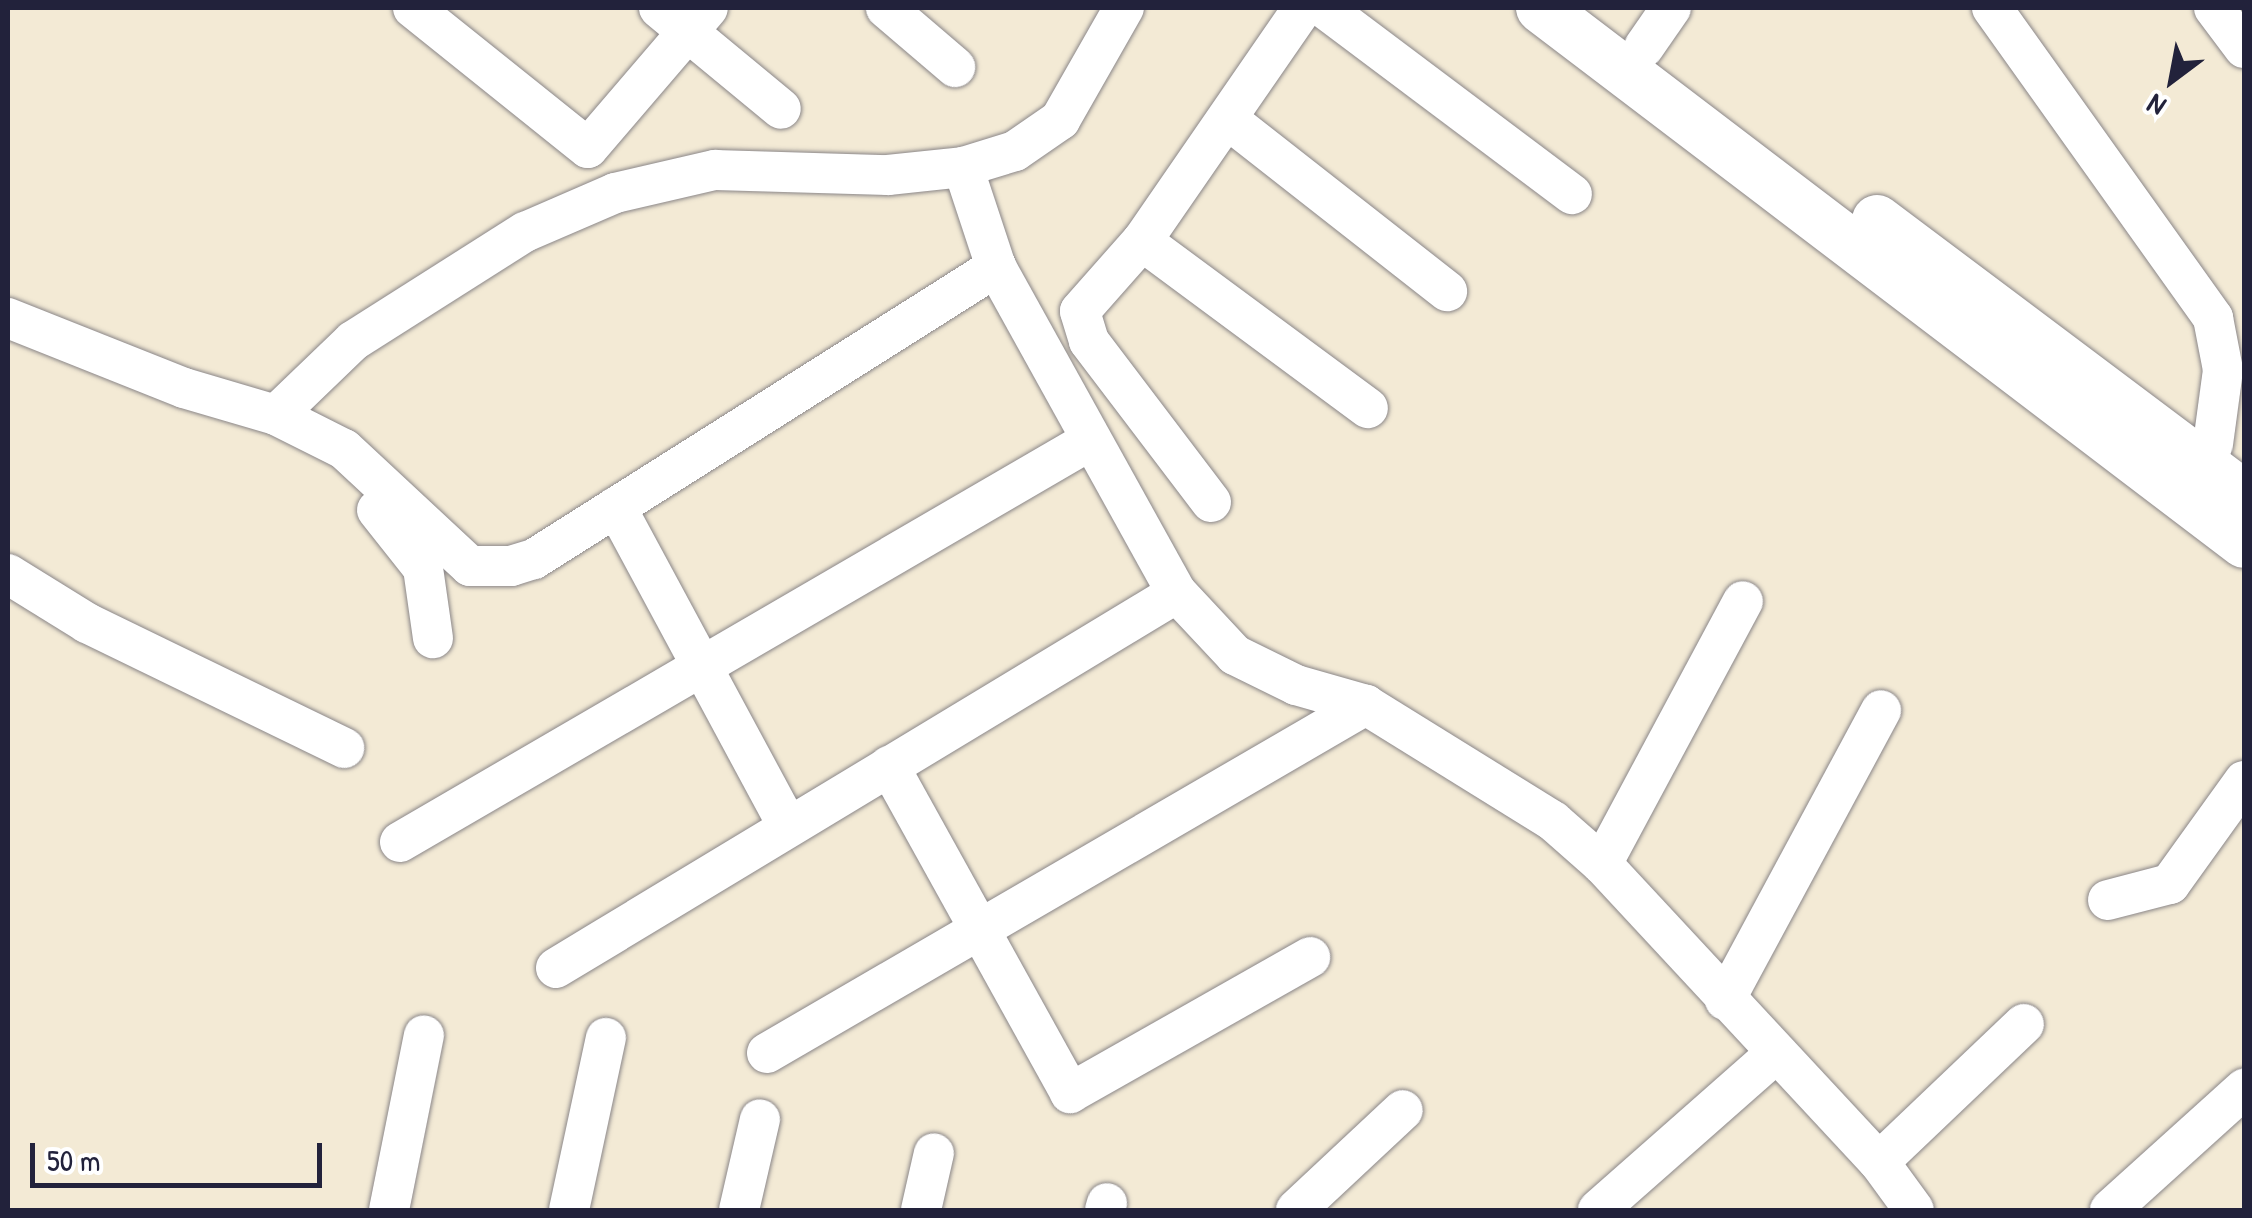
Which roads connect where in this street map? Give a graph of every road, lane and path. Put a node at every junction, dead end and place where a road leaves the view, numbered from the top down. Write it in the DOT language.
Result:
graph roads {
  1 [pos="412,8"];
  2 [pos="886,8"];
  3 [pos="1124,8"];
  4 [pos="1303,8"];
  5 [pos="1324,8"];
  6 [pos="1541,8"];
  7 [pos="1592,8"];
  8 [pos="1995,8"];
  9 [pos="2214,8"];
  10 [pos="685,15"];
  11 [pos="1657,27"];
  12 [pos="2244,48"];
  13 [pos="954,67"];
  14 [pos="781,109"];
  15 [pos="1230,121"];
  16 [pos="963,167"];
  17 [pos="1572,194"];
  18 [pos="1142,242"];
  19 [pos="996,267"];
  20 [pos="1447,291"];
  21 [pos="8,318"];
  22 [pos="1368,408"];
  23 [pos="276,414"];
  24 [pos="1091,440"];
  25 [pos="2214,443"];
  26 [pos="2244,496"];
  27 [pos="1212,502"];
  28 [pos="616,507"];
  29 [pos="2244,543"];
  30 [pos="8,574"];
  31 [pos="1177,594"];
  32 [pos="1743,601"];
  33 [pos="433,638"];
  34 [pos="701,666"];
  35 [pos="1366,705"];
  36 [pos="1881,710"];
  37 [pos="344,748"];
  38 [pos="890,766"];
  39 [pos="2244,781"];
  40 [pos="787,824"];
  41 [pos="400,842"];
  42 [pos="1602,864"];
  43 [pos="2108,900"];
  44 [pos="979,930"];
  45 [pos="1310,957"];
  46 [pos="556,968"];
  47 [pos="1725,1000"];
  48 [pos="2024,1024"];
  49 [pos="424,1036"];
  50 [pos="606,1038"];
  51 [pos="767,1053"];
  52 [pos="1775,1054"];
  53 [pos="2244,1090"];
  54 [pos="1402,1110"];
  55 [pos="760,1118"];
  56 [pos="934,1154"];
  57 [pos="1879,1162"];
  58 [pos="389,1210"];
  59 [pos="569,1210"];
  60 [pos="739,1210"];
  61 [pos="921,1210"];
  62 [pos="1296,1210"];
  63 [pos="1598,1210"];
  64 [pos="1913,1210"];
  65 [pos="2110,1210"];
  1 -- 10 [label="street"];
  2 -- 13 [label="street"];
  3 -- 16 [label="street"];
  4 -- 15 [label="street"];
  5 -- 17 [label="street"];
  6 -- 29 [label="street"];
  7 -- 11 [label="street"];
  8 -- 25 [label="street"];
  9 -- 12 [label="street"];
  10 -- 14 [label="street"];
  11 -- 25 [label="street"];
  15 -- 18 [label="street"];
  15 -- 20 [label="street"];
  16 -- 19 [label="street"];
  16 -- 23 [label="street"];
  18 -- 22 [label="street"];
  18 -- 27 [label="street"];
  19 -- 24 [label="street"];
  19 -- 28 [label="street"];
  21 -- 23 [label="street"];
  23 -- 28 [label="street"];
  23 -- 33 [label="street"];
  24 -- 31 [label="street"];
  24 -- 34 [label="street"];
  25 -- 26 [label="street"];
  28 -- 34 [label="street"];
  30 -- 37 [label="street"];
  31 -- 35 [label="street"];
  31 -- 38 [label="street"];
  32 -- 42 [label="street"];
  34 -- 40 [label="street"];
  34 -- 41 [label="street"];
  35 -- 42 [label="street"];
  35 -- 44 [label="street"];
  36 -- 47 [label="street"];
  38 -- 40 [label="street"];
  38 -- 44 [label="street"];
  39 -- 43 [label="street"];
  40 -- 46 [label="street"];
  42 -- 47 [label="street"];
  44 -- 45 [label="street"];
  44 -- 51 [label="street"];
  47 -- 52 [label="street"];
  48 -- 57 [label="street"];
  49 -- 58 [label="street"];
  50 -- 59 [label="street"];
  52 -- 57 [label="street"];
  52 -- 63 [label="street"];
  53 -- 65 [label="street"];
  54 -- 62 [label="street"];
  55 -- 60 [label="street"];
  56 -- 61 [label="street"];
  57 -- 64 [label="street"];
}
